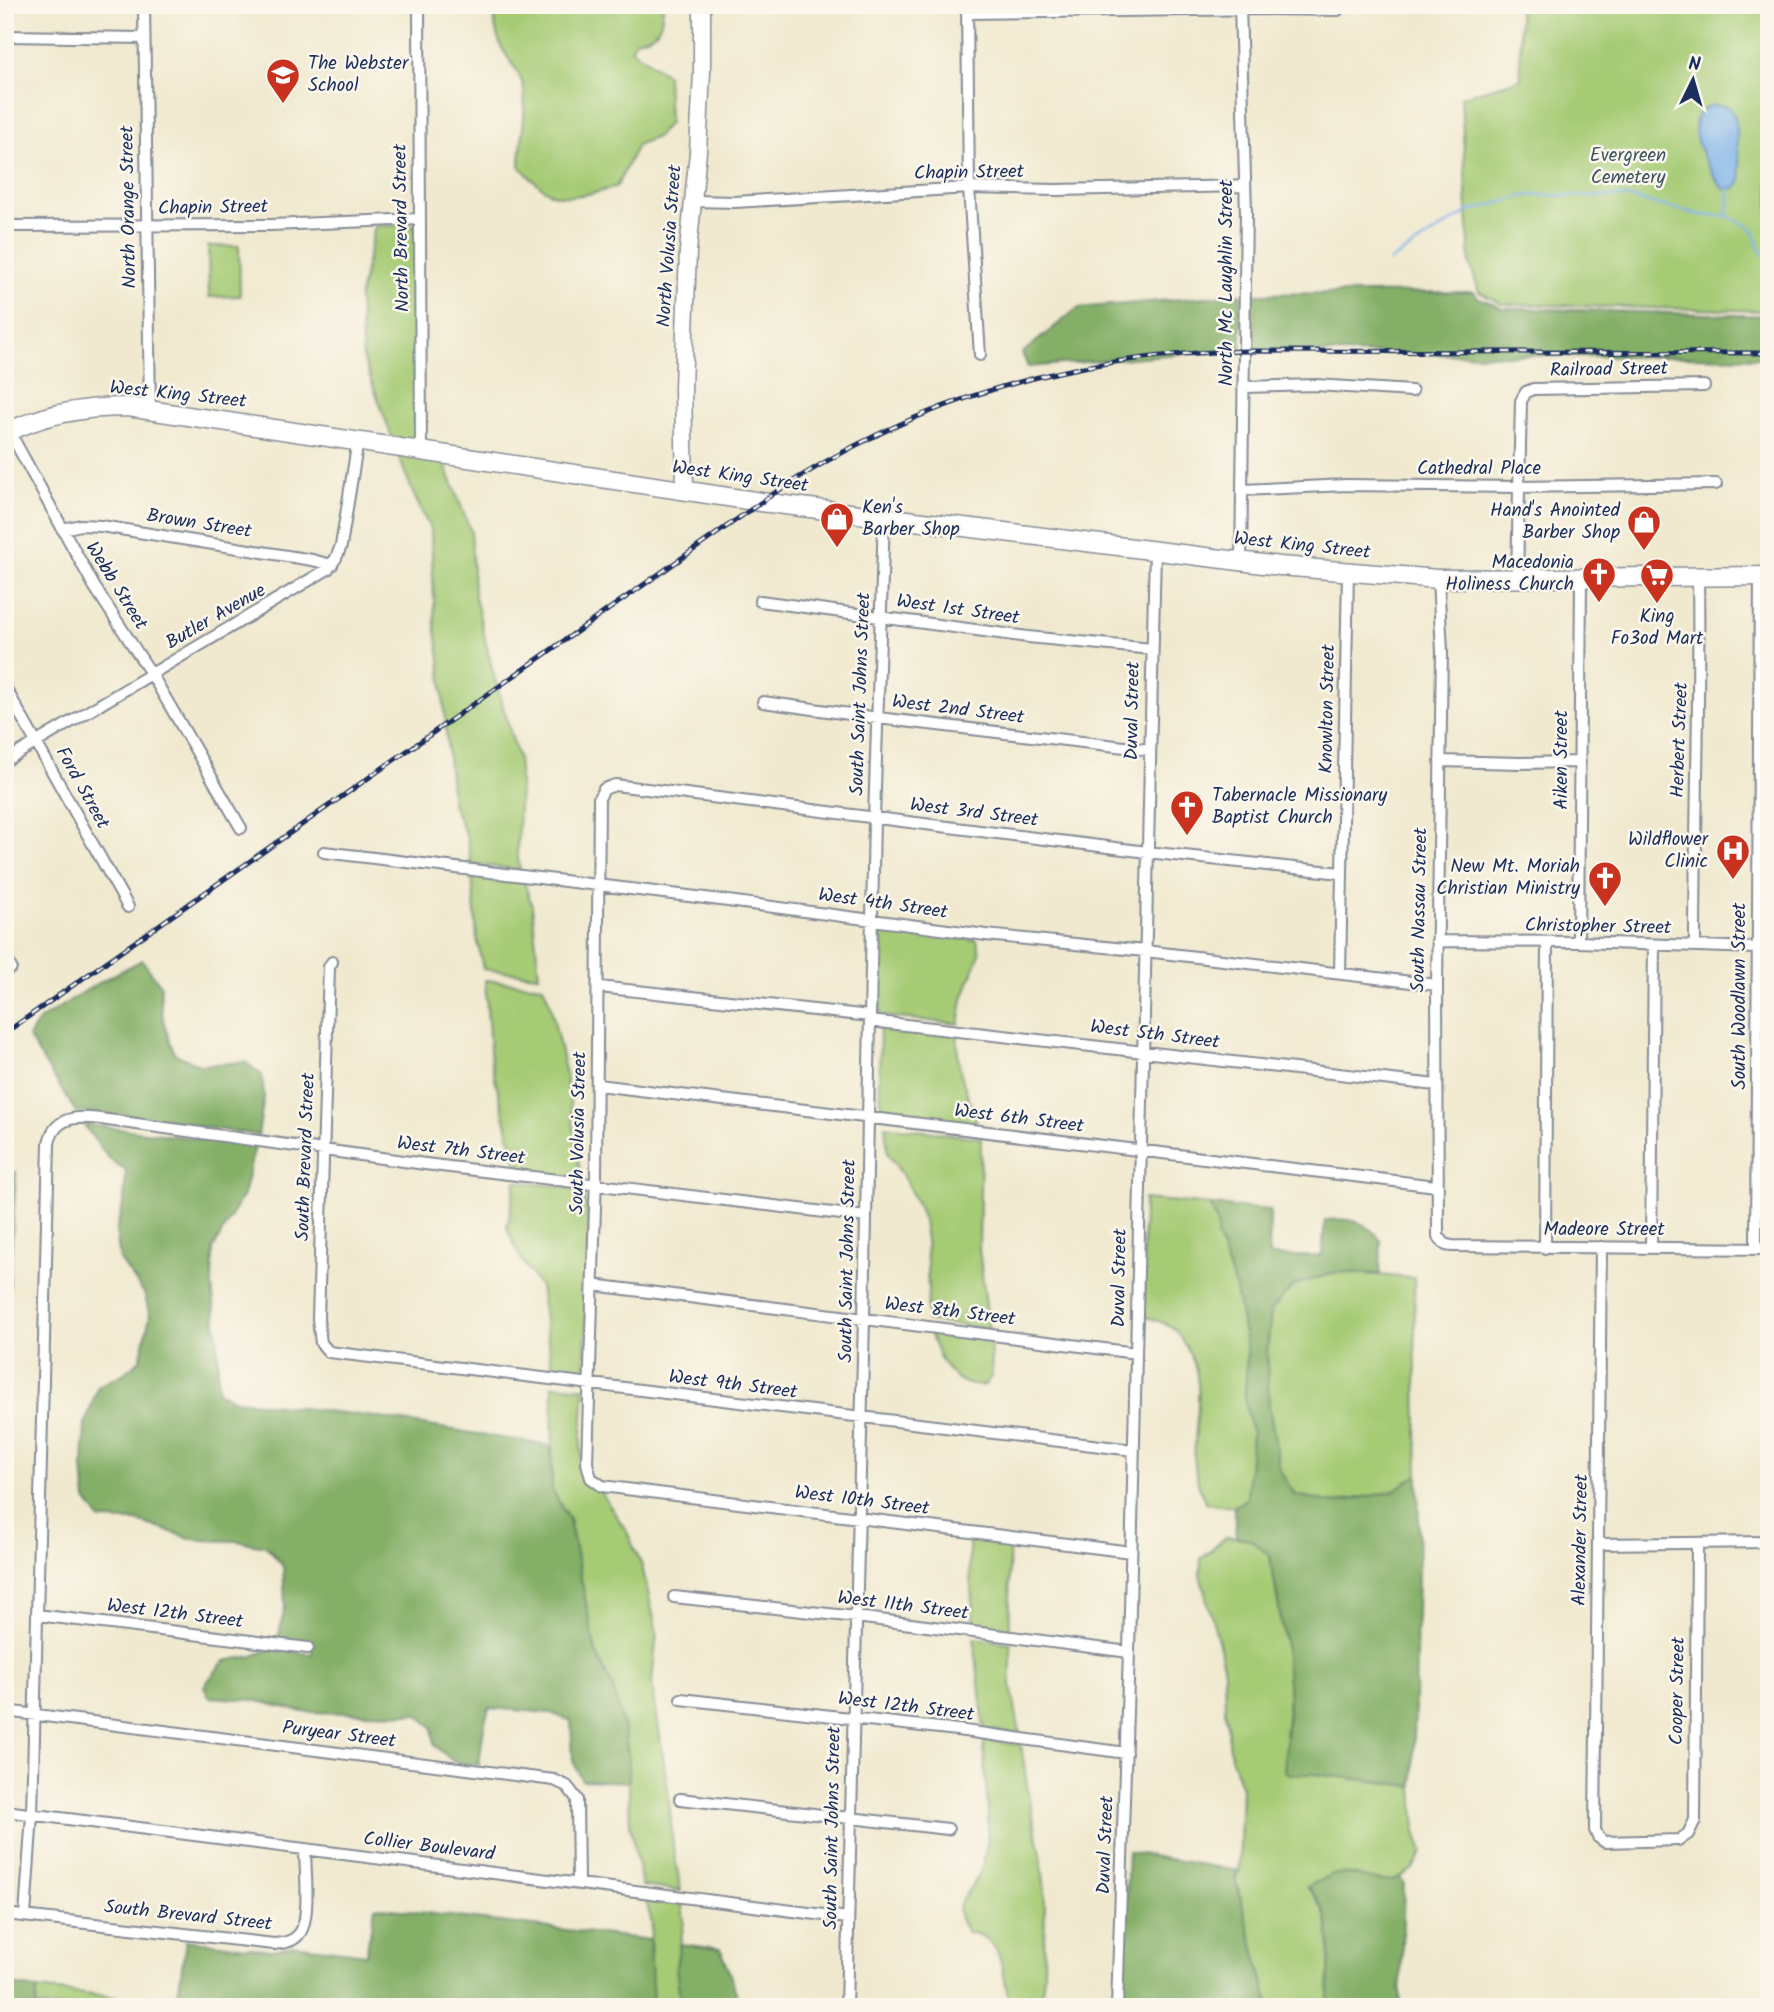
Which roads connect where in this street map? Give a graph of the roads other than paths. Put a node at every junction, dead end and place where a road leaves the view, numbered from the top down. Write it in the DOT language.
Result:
graph roads {
  1 [pos="144,5"];
  2 [pos="419,5"];
  3 [pos="702,5"];
  4 [pos="1241,7"];
  5 [pos="967,9"];
  6 [pos="1338,10"];
  7 [pos="5,36"];
  8 [pos="144,38"];
  9 [pos="1245,186"];
  10 [pos="969,188"];
  11 [pos="693,201"];
  12 [pos="420,219"];
  13 [pos="5,226"];
  14 [pos="148,227"];
  15 [pos="980,355"];
  16 [pos="1704,386"];
  17 [pos="1245,387"];
  18 [pos="1412,391"];
  19 [pos="150,409"];
  20 [pos="7,430"];
  21 [pos="358,440"];
  22 [pos="421,450"];
  23 [pos="1716,484"];
  24 [pos="1518,487"];
  25 [pos="1243,489"];
  26 [pos="685,490"];
  27 [pos="884,517"];
  28 [pos="62,530"];
  29 [pos="1155,550"];
  30 [pos="1241,562"];
  31 [pos="332,565"];
  32 [pos="1348,572"];
  33 [pos="1764,576"];
  34 [pos="1698,577"];
  35 [pos="1438,579"];
  36 [pos="1517,579"];
  37 [pos="1581,579"];
  38 [pos="760,601"];
  39 [pos="881,617"];
  40 [pos="1764,637"];
  41 [pos="1152,649"];
  42 [pos="152,675"];
  43 [pos="5,687"];
  44 [pos="763,702"];
  45 [pos="878,718"];
  46 [pos="37,742"];
  47 [pos="1150,750"];
  48 [pos="5,761"];
  49 [pos="1440,761"];
  50 [pos="1580,762"];
  51 [pos="604,789"];
  52 [pos="874,818"];
  53 [pos="241,828"];
  54 [pos="324,852"];
  55 [pos="1147,852"];
  56 [pos="1341,873"];
  57 [pos="600,886"];
  58 [pos="128,907"];
  59 [pos="872,920"];
  60 [pos="1437,941"];
  61 [pos="1578,942"];
  62 [pos="1547,943"];
  63 [pos="1654,945"];
  64 [pos="1695,946"];
  65 [pos="1758,948"];
  66 [pos="1144,951"];
  67 [pos="5,956"];
  68 [pos="332,962"];
  69 [pos="11,968"];
  70 [pos="1340,973"];
  71 [pos="1437,985"];
  72 [pos="599,986"];
  73 [pos="870,1018"];
  74 [pos="1763,1025"];
  75 [pos="1142,1051"];
  76 [pos="1436,1084"];
  77 [pos="597,1085"];
  78 [pos="869,1119"];
  79 [pos="325,1150"];
  80 [pos="1139,1151"];
  81 [pos="1769,1168"];
  82 [pos="1756,1169"];
  83 [pos="595,1185"];
  84 [pos="1436,1186"];
  85 [pos="866,1217"];
  86 [pos="1441,1241"];
  87 [pos="1601,1247"];
  88 [pos="1651,1247"];
  89 [pos="1545,1248"];
  90 [pos="1756,1249"];
  91 [pos="1769,1249"];
  92 [pos="593,1285"];
  93 [pos="864,1319"];
  94 [pos="329,1352"];
  95 [pos="1136,1353"];
  96 [pos="590,1383"];
  97 [pos="862,1418"];
  98 [pos="1133,1450"];
  99 [pos="591,1478"];
  100 [pos="859,1518"];
  101 [pos="1769,1542"];
  102 [pos="1600,1544"];
  103 [pos="1697,1544"];
  104 [pos="1131,1552"];
  105 [pos="674,1597"];
  106 [pos="37,1615"];
  107 [pos="856,1617"];
  108 [pos="308,1648"];
  109 [pos="1129,1652"];
  110 [pos="681,1699"];
  111 [pos="5,1711"];
  112 [pos="34,1714"];
  113 [pos="853,1718"];
  114 [pos="1126,1753"];
  115 [pos="680,1799"];
  116 [pos="5,1811"];
  117 [pos="32,1814"];
  118 [pos="851,1818"];
  119 [pos="948,1829"];
  120 [pos="1597,1834"];
  121 [pos="305,1849"];
  122 [pos="578,1883"];
  123 [pos="5,1914"];
  124 [pos="25,1916"];
  125 [pos="848,1918"];
  126 [pos="846,2007"];
  127 [pos="1117,2007"];
  1 -- 8 [label="street, North Orange Street"];
  2 -- 12 [label="street, North Brevard Street"];
  3 -- 11 [label="main road, North Volusia Street"];
  4 -- 5 [label="street"];
  4 -- 6 [label="street"];
  4 -- 9 [label="street, North Mc Laughlin Street"];
  5 -- 10 [label="street"];
  7 -- 8 [label="street"];
  8 -- 14 [label="street, North Orange Street"];
  9 -- 10 [label="street, Chapin Street"];
  9 -- 17 [label="street, North Mc Laughlin Street"];
  10 -- 11 [label="street, Chapin Street"];
  10 -- 15 [label="street"];
  11 -- 26 [label="main road, North Volusia Street"];
  12 -- 14 [label="street, Chapin Street"];
  12 -- 22 [label="street, North Brevard Street"];
  13 -- 14 [label="street, Chapin Street"];
  14 -- 19 [label="street, North Orange Street"];
  16 -- 24 [label="street, Railroad Street"];
  17 -- 18 [label="street"];
  17 -- 25 [label="street, North Mc Laughlin Street"];
  19 -- 20 [label="main road, West King Street"];
  19 -- 21 [label="main road, West King Street"];
  20 -- 28 [label="street, Webb Street"];
  21 -- 22 [label="main road, West King Street"];
  21 -- 31 [label="street"];
  22 -- 26 [label="main road, West King Street"];
  23 -- 24 [label="street, Cathedral Place"];
  24 -- 25 [label="street, Cathedral Place"];
  24 -- 36 [label="street"];
  25 -- 30 [label="street, North Mc Laughlin Street"];
  26 -- 27 [label="main road, West King Street"];
  27 -- 29 [label="main road, West King Street"];
  27 -- 39 [label="street, South Saint Johns Street"];
  28 -- 31 [label="street, Brown Street"];
  28 -- 42 [label="street, Webb Street"];
  29 -- 30 [label="main road, West King Street"];
  29 -- 41 [label="street, Duval Street"];
  30 -- 32 [label="main road, West King Street"];
  31 -- 42 [label="street, Butler Avenue"];
  32 -- 35 [label="main road, West King Street"];
  32 -- 56 [label="street, Knowlton Street"];
  33 -- 34 [label="main road, West King Street"];
  33 -- 40 [label="street, South Woodlawn Street"];
  34 -- 37 [label="main road, West King Street"];
  34 -- 64 [label="street, Herbert Street"];
  35 -- 36 [label="main road, West King Street"];
  35 -- 49 [label="street, South Nassau Street"];
  36 -- 37 [label="main road, West King Street"];
  37 -- 50 [label="street, Aiken Street"];
  38 -- 39 [label="street, West 1st Street"];
  39 -- 41 [label="street, West 1st Street"];
  39 -- 45 [label="street, South Saint Johns Street"];
  40 -- 65 [label="street, South Woodlawn Street"];
  41 -- 47 [label="street, Duval Street"];
  42 -- 46 [label="street, Butler Avenue"];
  42 -- 53 [label="street, Webb Street"];
  43 -- 46 [label="street, Ford Street"];
  44 -- 45 [label="street, West 2nd Street"];
  45 -- 47 [label="street, West 2nd Street"];
  45 -- 52 [label="street, South Saint Johns Street"];
  46 -- 48 [label="street, Butler Avenue"];
  46 -- 58 [label="street, Ford Street"];
  47 -- 55 [label="street, Duval Street"];
  49 -- 50 [label="street"];
  49 -- 60 [label="street, South Nassau Street"];
  50 -- 61 [label="street, Aiken Street"];
  51 -- 52 [label="street, West 3rd Street"];
  51 -- 57 [label="street, South Volusia Street"];
  52 -- 55 [label="street, West 3rd Street"];
  52 -- 59 [label="street, South Saint Johns Street"];
  54 -- 57 [label="street, West 4th Street"];
  55 -- 56 [label="street, West 3rd Street"];
  55 -- 66 [label="street, Duval Street"];
  56 -- 70 [label="street, Knowlton Street"];
  57 -- 59 [label="street, West 4th Street"];
  57 -- 72 [label="street, South Volusia Street"];
  59 -- 66 [label="street, West 4th Street"];
  59 -- 73 [label="street, South Saint Johns Street"];
  60 -- 62 [label="street, Christopher Street"];
  60 -- 71 [label="street, South Nassau Street"];
  61 -- 62 [label="street, Christopher Street"];
  61 -- 63 [label="street, Christopher Street"];
  62 -- 89 [label="street"];
  63 -- 64 [label="street, Christopher Street"];
  63 -- 88 [label="street"];
  64 -- 65 [label="street, Christopher Street"];
  65 -- 74 [label="street, South Woodlawn Street"];
  66 -- 70 [label="street, West 4th Street"];
  66 -- 75 [label="street, Duval Street"];
  67 -- 69 [label="street"];
  68 -- 79 [label="street, South Brevard Street"];
  70 -- 71 [label="street, West 4th Street"];
  71 -- 76 [label="street, South Nassau Street"];
  72 -- 73 [label="street, West 5th Street"];
  72 -- 77 [label="street, South Volusia Street"];
  73 -- 75 [label="street, West 5th Street"];
  73 -- 78 [label="street, South Saint Johns Street"];
  74 -- 82 [label="street, South Woodlawn Street"];
  75 -- 76 [label="street, West 5th Street"];
  75 -- 80 [label="street, Duval Street"];
  76 -- 84 [label="street, South Nassau Street"];
  77 -- 78 [label="street, West 6th Street"];
  77 -- 83 [label="street, South Volusia Street"];
  78 -- 80 [label="street, West 6th Street"];
  78 -- 85 [label="street, South Saint Johns Street"];
  79 -- 83 [label="street, West 7th Street"];
  79 -- 94 [label="street, South Brevard Street"];
  79 -- 106 [label="street, West 7th Street"];
  80 -- 84 [label="street, West 6th Street"];
  80 -- 95 [label="street, Duval Street"];
  81 -- 82 [label="street"];
  82 -- 90 [label="street, South Woodlawn Street"];
  83 -- 85 [label="street, West 7th Street"];
  83 -- 92 [label="street, South Volusia Street"];
  84 -- 86 [label="street, South Nassau Street"];
  85 -- 93 [label="street, South Saint Johns Street"];
  86 -- 89 [label="street, Madeore Street"];
  87 -- 88 [label="street, Madeore Street"];
  87 -- 89 [label="street, Madeore Street"];
  87 -- 102 [label="street, Alexander Street"];
  88 -- 90 [label="street, Madeore Street"];
  90 -- 91 [label="street, Madeore Street"];
  92 -- 93 [label="street, West 8th Street"];
  92 -- 96 [label="street, South Volusia Street"];
  93 -- 95 [label="street, West 8th Street"];
  93 -- 97 [label="street, South Saint Johns Street"];
  94 -- 96 [label="street, West 9th Street"];
  95 -- 98 [label="street, Duval Street"];
  96 -- 97 [label="street, West 9th Street"];
  96 -- 99 [label="street, South Volusia Street"];
  97 -- 98 [label="street, West 9th Street"];
  97 -- 100 [label="street, South Saint Johns Street"];
  98 -- 104 [label="street, Duval Street"];
  99 -- 100 [label="street, West 10th Street"];
  100 -- 104 [label="street, West 10th Street"];
  100 -- 107 [label="street, South Saint Johns Street"];
  101 -- 103 [label="street"];
  102 -- 103 [label="street"];
  102 -- 120 [label="street, Alexander Street"];
  103 -- 120 [label="street, Cooper Street"];
  104 -- 109 [label="street, Duval Street"];
  105 -- 107 [label="street, West 11th Street"];
  106 -- 108 [label="street, West 12th Street"];
  106 -- 112 [label="street"];
  107 -- 109 [label="street, West 11th Street"];
  107 -- 113 [label="street, South Saint Johns Street"];
  109 -- 114 [label="street, Duval Street"];
  110 -- 113 [label="street, West 12th Street"];
  111 -- 112 [label="street, Puryear Street"];
  112 -- 117 [label="street"];
  112 -- 122 [label="street, Puryear Street"];
  113 -- 114 [label="street, West 12th Street"];
  113 -- 118 [label="street, South Saint Johns Street"];
  114 -- 127 [label="street, Duval Street"];
  115 -- 118 [label="street"];
  116 -- 117 [label="street, Collier Boulevard"];
  117 -- 121 [label="street, Collier Boulevard"];
  117 -- 124 [label="street"];
  118 -- 119 [label="street"];
  118 -- 125 [label="street, South Saint Johns Street"];
  121 -- 122 [label="street, Collier Boulevard"];
  121 -- 124 [label="street, South Brevard Street"];
  122 -- 125 [label="street, Collier Boulevard"];
  123 -- 124 [label="street, South Brevard Street"];
  125 -- 126 [label="street, South Saint Johns Street"];
}
